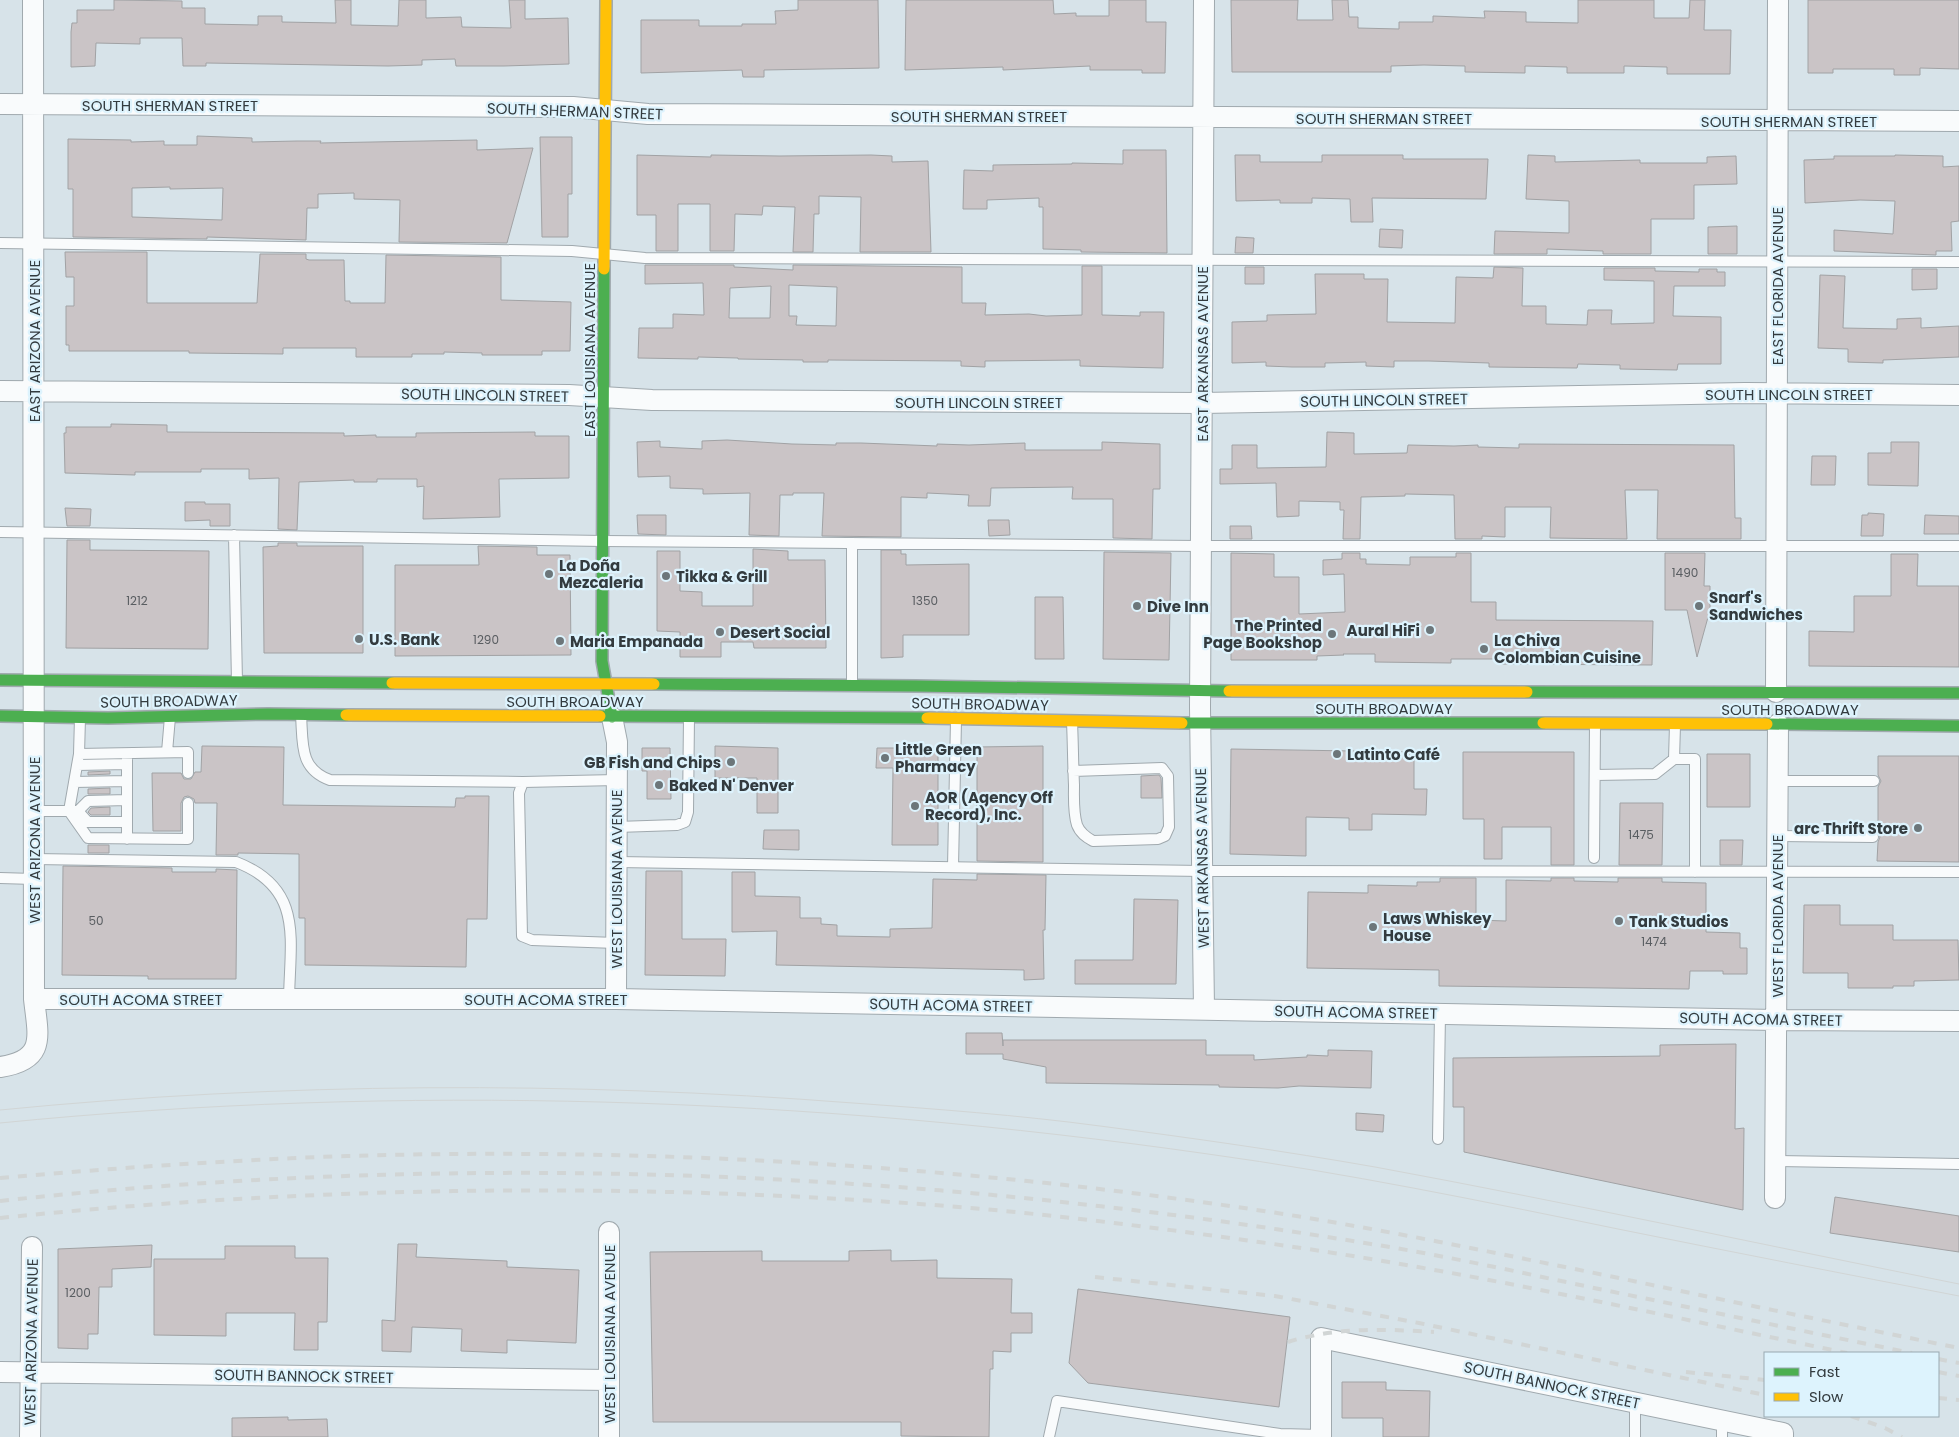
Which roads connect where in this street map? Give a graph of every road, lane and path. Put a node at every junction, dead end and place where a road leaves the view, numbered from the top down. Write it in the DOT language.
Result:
graph roads {
  1 [pos="34,0"];
  2 [pos="606,0"];
  3 [pos="1204,0"];
  4 [pos="1778,0"];
  5 [pos="0,104"];
  6 [pos="34,104"];
  7 [pos="605,111"];
  8 [pos="1203,116"];
  9 [pos="1778,121"];
  10 [pos="1959,121"];
  11 [pos="34,242"];
  12 [pos="0,243"];
  13 [pos="605,254"];
  14 [pos="1202,258"];
  15 [pos="1777,261"];
  16 [pos="1959,262"];
  17 [pos="0,391"];
  18 [pos="34,391"];
  19 [pos="1777,392"];
  20 [pos="1959,395"];
  21 [pos="604,397"];
  22 [pos="1202,403"];
  23 [pos="0,532"];
  24 [pos="34,532"];
  25 [pos="234,535"];
  26 [pos="603,541"];
  27 [pos="852,543"];
  28 [pos="1201,546"];
  29 [pos="1959,546"];
  30 [pos="1776,547"];
  31 [pos="0,680"];
  32 [pos="34,681"];
  33 [pos="237,682"];
  34 [pos="606,684"];
  35 [pos="852,686"];
  36 [pos="1776,692"];
  37 [pos="1959,693"];
  38 [pos="1201,707"];
  39 [pos="610,708"];
  40 [pos="300,714"];
  41 [pos="0,716"];
  42 [pos="170,716"];
  43 [pos="689,717"];
  44 [pos="34,718"];
  45 [pos="80,718"];
  46 [pos="956,718"];
  47 [pos="1072,721"];
  48 [pos="1595,723"];
  49 [pos="1675,724"];
  50 [pos="1778,724"];
  51 [pos="1959,726"];
  52 [pos="167,752"];
  53 [pos="79,754"];
  54 [pos="127,759"];
  55 [pos="1674,759"];
  56 [pos="78,765"];
  57 [pos="1073,771"];
  58 [pos="188,772"];
  59 [pos="1595,775"];
  60 [pos="617,780"];
  61 [pos="1778,780"];
  62 [pos="1874,780"];
  63 [pos="127,781"];
  64 [pos="74,782"];
  65 [pos="523,782"];
  66 [pos="127,800"];
  67 [pos="188,803"];
  68 [pos="34,811"];
  69 [pos="74,811"];
  70 [pos="127,822"];
  71 [pos="617,826"];
  72 [pos="1777,836"];
  73 [pos="1873,836"];
  74 [pos="127,838"];
  75 [pos="1594,858"];
  76 [pos="34,859"];
  77 [pos="617,862"];
  78 [pos="953,867"];
  79 [pos="1202,871"];
  80 [pos="1695,872"];
  81 [pos="1777,872"];
  82 [pos="1959,872"];
  83 [pos="0,878"];
  84 [pos="34,879"];
  85 [pos="616,943"];
  86 [pos="34,999"];
  87 [pos="290,999"];
  88 [pos="616,999"];
  89 [pos="1204,1009"];
  90 [pos="1440,1014"];
  91 [pos="1776,1020"];
  92 [pos="1959,1021"];
  93 [pos="0,1067"];
  94 [pos="1438,1139"];
  95 [pos="1775,1161"];
  96 [pos="1959,1164"];
  97 [pos="1775,1198"];
  98 [pos="608,1232"];
  99 [pos="32,1247"];
  100 [pos="0,1372"];
  101 [pos="31,1372"];
  102 [pos="609,1380"];
  103 [pos="1635,1402"];
  104 [pos="1722,1429"];
  105 [pos="1227,1432"];
  106 [pos="1783,1435"];
  107 [pos="1321,1436"];
  108 [pos="30,1437"];
  109 [pos="609,1437"];
  110 [pos="1049,1437"];
  111 [pos="1635,1437"];
  1 -- 6 [label="street, EAST ARIZONA AVENUE"];
  2 -- 7 [label="main road, EAST LOUISIANA AVENUE"];
  3 -- 8 [label="street, EAST ARKANSAS AVENUE"];
  4 -- 9 [label="street, EAST FLORIDA AVENUE"];
  5 -- 6 [label="street, SOUTH SHERMAN STREET"];
  6 -- 7 [label="street, SOUTH SHERMAN STREET"];
  6 -- 11 [label="street, EAST ARIZONA AVENUE"];
  7 -- 8 [label="street, SOUTH SHERMAN STREET"];
  7 -- 13 [label="main road, EAST LOUISIANA AVENUE"];
  8 -- 9 [label="street, SOUTH SHERMAN STREET"];
  8 -- 14 [label="street, EAST ARKANSAS AVENUE"];
  9 -- 10 [label="street, SOUTH SHERMAN STREET"];
  9 -- 15 [label="street, EAST FLORIDA AVENUE"];
  11 -- 12 [label="lane"];
  11 -- 13 [label="lane"];
  11 -- 18 [label="street, EAST ARIZONA AVENUE"];
  13 -- 14 [label="lane"];
  13 -- 21 [label="main road, EAST LOUISIANA AVENUE"];
  14 -- 15 [label="lane"];
  14 -- 22 [label="street, EAST ARKANSAS AVENUE"];
  15 -- 16 [label="lane"];
  15 -- 19 [label="street, EAST FLORIDA AVENUE"];
  17 -- 18 [label="street, SOUTH LINCOLN STREET"];
  18 -- 21 [label="street, SOUTH LINCOLN STREET"];
  18 -- 24 [label="street, EAST ARIZONA AVENUE"];
  19 -- 20 [label="street, SOUTH LINCOLN STREET"];
  19 -- 22 [label="street, SOUTH LINCOLN STREET"];
  19 -- 30 [label="street, EAST FLORIDA AVENUE"];
  21 -- 22 [label="street, SOUTH LINCOLN STREET"];
  21 -- 26 [label="main road, EAST LOUISIANA AVENUE"];
  22 -- 28 [label="street, EAST ARKANSAS AVENUE"];
  23 -- 24 [label="lane"];
  24 -- 25 [label="lane"];
  24 -- 32 [label="street, EAST ARIZONA AVENUE"];
  25 -- 26 [label="lane"];
  25 -- 33 [label="lane"];
  26 -- 27 [label="lane"];
  26 -- 34 [label="main road, EAST LOUISIANA AVENUE"];
  27 -- 28 [label="lane"];
  27 -- 35 [label="lane"];
  28 -- 30 [label="lane"];
  28 -- 38 [label="street, EAST ARKANSAS AVENUE"];
  29 -- 30 [label="lane"];
  30 -- 36 [label="street, EAST FLORIDA AVENUE"];
  31 -- 32 [label="main road, SOUTH BROADWAY"];
  32 -- 33 [label="main road, SOUTH BROADWAY"];
  32 -- 44 [label="street, WEST ARIZONA AVENUE"];
  33 -- 34 [label="main road, SOUTH BROADWAY"];
  34 -- 35 [label="main road, SOUTH BROADWAY"];
  34 -- 39 [label="main road, EAST LOUISIANA AVENUE"];
  35 -- 38 [label="main road, SOUTH BROADWAY"];
  36 -- 37 [label="main road, SOUTH BROADWAY"];
  36 -- 38 [label="main road, SOUTH BROADWAY"];
  38 -- 47 [label="main road, SOUTH BROADWAY"];
  38 -- 48 [label="main road, SOUTH BROADWAY"];
  38 -- 79 [label="street, WEST ARKANSAS AVENUE"];
  39 -- 40 [label="main road, SOUTH BROADWAY"];
  39 -- 43 [label="main road, SOUTH BROADWAY"];
  39 -- 60 [label="street, WEST LOUISIANA AVENUE"];
  40 -- 42 [label="main road, SOUTH BROADWAY"];
  40 -- 65 [label="lane"];
  41 -- 44 [label="main road, SOUTH BROADWAY"];
  42 -- 45 [label="main road, SOUTH BROADWAY"];
  42 -- 52 [label="lane"];
  43 -- 46 [label="main road, SOUTH BROADWAY"];
  43 -- 71 [label="lane"];
  44 -- 45 [label="main road, SOUTH BROADWAY"];
  44 -- 68 [label="street, WEST ARIZONA AVENUE"];
  45 -- 53 [label="lane"];
  46 -- 47 [label="main road, SOUTH BROADWAY"];
  46 -- 78 [label="lane"];
  47 -- 57 [label="lane"];
  48 -- 49 [label="main road, SOUTH BROADWAY"];
  48 -- 59 [label="lane"];
  49 -- 50 [label="main road, SOUTH BROADWAY"];
  49 -- 55 [label="lane"];
  50 -- 51 [label="main road, SOUTH BROADWAY"];
  50 -- 61 [label="street, WEST FLORIDA AVENUE"];
  52 -- 54 [label="lane"];
  52 -- 58 [label="lane"];
  53 -- 54 [label="lane"];
  53 -- 56 [label="lane"];
  54 -- 56 [label="lane"];
  54 -- 63 [label="lane"];
  55 -- 59 [label="lane"];
  55 -- 80 [label="lane"];
  56 -- 64 [label="lane"];
  57 -- 57 [label="lane"];
  59 -- 75 [label="lane"];
  60 -- 65 [label="lane"];
  60 -- 71 [label="street, WEST LOUISIANA AVENUE"];
  61 -- 62 [label="lane"];
  61 -- 72 [label="street, WEST FLORIDA AVENUE"];
  63 -- 64 [label="lane"];
  63 -- 66 [label="lane"];
  64 -- 69 [label="lane"];
  65 -- 85 [label="lane"];
  66 -- 69 [label="lane"];
  66 -- 70 [label="lane"];
  67 -- 74 [label="lane"];
  68 -- 69 [label="lane"];
  68 -- 76 [label="street, WEST ARIZONA AVENUE"];
  69 -- 70 [label="lane"];
  69 -- 74 [label="lane"];
  70 -- 74 [label="lane"];
  71 -- 77 [label="street, WEST LOUISIANA AVENUE"];
  72 -- 73 [label="lane"];
  72 -- 81 [label="street, WEST FLORIDA AVENUE"];
  76 -- 84 [label="street, WEST ARIZONA AVENUE"];
  76 -- 87 [label="lane"];
  77 -- 78 [label="lane"];
  77 -- 85 [label="street, WEST LOUISIANA AVENUE"];
  78 -- 79 [label="lane"];
  79 -- 80 [label="lane"];
  79 -- 89 [label="street, WEST ARKANSAS AVENUE"];
  80 -- 81 [label="lane"];
  81 -- 82 [label="lane"];
  81 -- 91 [label="street, WEST FLORIDA AVENUE"];
  83 -- 84 [label="lane"];
  84 -- 86 [label="street, WEST ARIZONA AVENUE"];
  85 -- 88 [label="street, WEST LOUISIANA AVENUE"];
  86 -- 87 [label="street, SOUTH ACOMA STREET"];
  86 -- 93 [label="street"];
  87 -- 88 [label="street, SOUTH ACOMA STREET"];
  88 -- 89 [label="street, SOUTH ACOMA STREET"];
  89 -- 90 [label="street, SOUTH ACOMA STREET"];
  90 -- 91 [label="street, SOUTH ACOMA STREET"];
  90 -- 94 [label="lane"];
  91 -- 92 [label="street, SOUTH ACOMA STREET"];
  91 -- 95 [label="street, WEST FLORIDA AVENUE"];
  95 -- 96 [label="lane"];
  95 -- 97 [label="street, WEST FLORIDA AVENUE"];
  98 -- 102 [label="street, WEST LOUISIANA AVENUE"];
  99 -- 101 [label="street, WEST ARIZONA AVENUE"];
  100 -- 101 [label="street, SOUTH BANNOCK STREET"];
  101 -- 102 [label="street, SOUTH BANNOCK STREET"];
  101 -- 108 [label="street, WEST ARIZONA AVENUE"];
  102 -- 109 [label="street, WEST LOUISIANA AVENUE"];
  103 -- 104 [label="street, SOUTH BANNOCK STREET"];
  103 -- 107 [label="street, SOUTH BANNOCK STREET"];
  103 -- 111 [label="lane"];
  104 -- 106 [label="street, SOUTH BANNOCK STREET"];
  105 -- 107 [label="lane"];
  105 -- 110 [label="lane"];
}
